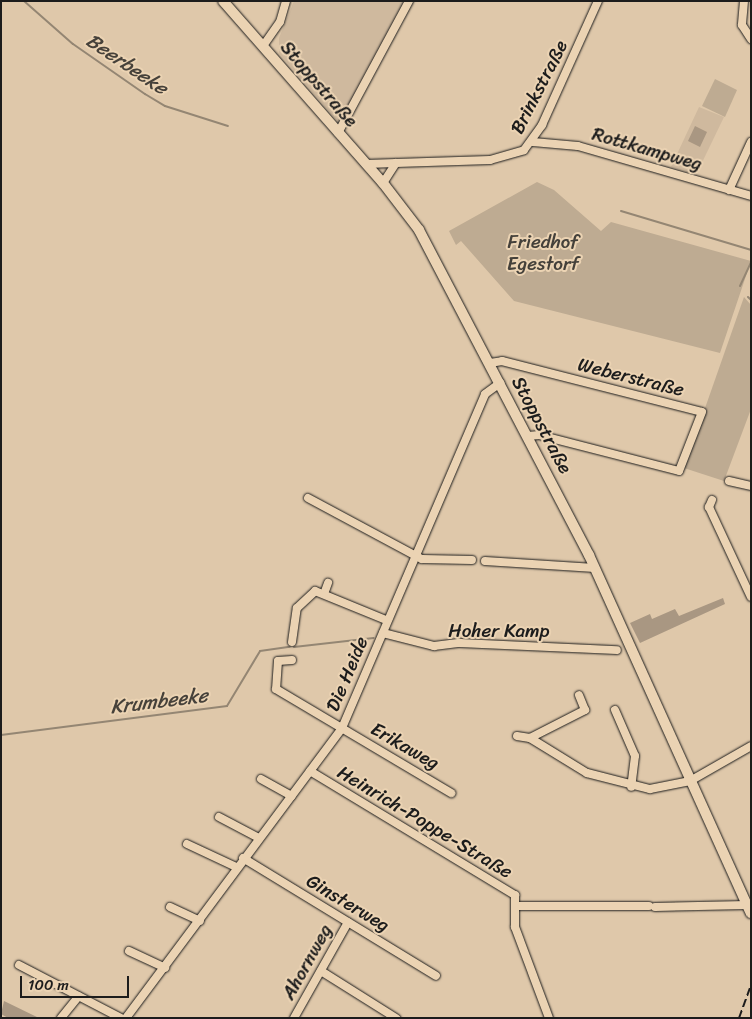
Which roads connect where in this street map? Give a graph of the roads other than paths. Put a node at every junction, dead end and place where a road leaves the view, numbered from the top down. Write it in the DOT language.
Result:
graph roads {
  1 [pos="223,1"];
  2 [pos="286,1"];
  3 [pos="409,1"];
  4 [pos="598,1"];
  5 [pos="744,1"];
  6 [pos="751,39"];
  7 [pos="263,46"];
  8 [pos="338,133"];
  9 [pos="533,142"];
  10 [pos="751,142"];
  11 [pos="396,163"];
  12 [pos="366,164"];
  13 [pos="383,183"];
  14 [pos="729,190"];
  15 [pos="751,196"];
  16 [pos="490,364"];
  17 [pos="500,382"];
  18 [pos="528,436"];
  19 [pos="728,481"];
  20 [pos="751,486"];
  21 [pos="308,498"];
  22 [pos="712,500"];
  23 [pos="415,556"];
  24 [pos="472,560"];
  25 [pos="486,561"];
  26 [pos="595,568"];
  27 [pos="328,584"];
  28 [pos="324,594"];
  29 [pos="751,597"];
  30 [pos="386,620"];
  31 [pos="383,633"];
  32 [pos="292,642"];
  33 [pos="617,650"];
  34 [pos="292,660"];
  35 [pos="579,695"];
  36 [pos="615,710"];
  37 [pos="342,728"];
  38 [pos="517,736"];
  39 [pos="530,738"];
  40 [pos="751,746"];
  41 [pos="310,772"];
  42 [pos="261,779"];
  43 [pos="690,781"];
  44 [pos="631,786"];
  45 [pos="451,793"];
  46 [pos="292,796"];
  47 [pos="219,817"];
  48 [pos="259,838"];
  49 [pos="187,844"];
  50 [pos="242,858"];
  51 [pos="236,868"];
  52 [pos="518,906"];
  53 [pos="170,907"];
  54 [pos="749,909"];
  55 [pos="200,921"];
  56 [pos="348,922"];
  57 [pos="129,951"];
  58 [pos="19,965"];
  59 [pos="165,968"];
  60 [pos="321,971"];
  61 [pos="436,976"];
  62 [pos="79,996"];
  63 [pos="62,1018"];
  64 [pos="121,1018"];
  65 [pos="126,1018"];
  66 [pos="294,1018"];
  67 [pos="396,1018"];
  68 [pos="549,1018"];
  1 -- 7 [label="main road, Stoppstraße"];
  2 -- 7 [label="street"];
  3 -- 8 [label="street"];
  4 -- 9 [label="street, Brinkstraße"];
  5 -- 6 [label="street"];
  7 -- 8 [label="main road, Stoppstraße"];
  8 -- 12 [label="main road, Stoppstraße"];
  9 -- 11 [label="street, Brinkstraße"];
  9 -- 14 [label="street, Rottkampweg"];
  10 -- 14 [label="street"];
  11 -- 12 [label="street, Brinkstraße"];
  11 -- 13 [label="street"];
  12 -- 13 [label="main road, Stoppstraße"];
  13 -- 16 [label="main road, Stoppstraße"];
  14 -- 15 [label="street, Rottkampweg"];
  16 -- 17 [label="main road, Stoppstraße"];
  16 -- 18 [label="street, Weberstraße"];
  17 -- 18 [label="main road, Stoppstraße"];
  17 -- 23 [label="street, Die Heide"];
  18 -- 26 [label="main road, Stoppstraße"];
  19 -- 20 [label="street"];
  21 -- 23 [label="street"];
  22 -- 29 [label="street"];
  23 -- 24 [label="street"];
  23 -- 30 [label="street, Die Heide"];
  25 -- 26 [label="street"];
  26 -- 43 [label="main road, Stoppstraße"];
  27 -- 28 [label="street"];
  28 -- 30 [label="street"];
  28 -- 32 [label="street"];
  30 -- 31 [label="street, Die Heide"];
  31 -- 33 [label="street, Hoher Kamp"];
  31 -- 37 [label="street, Die Heide"];
  34 -- 37 [label="street, Erikaweg"];
  35 -- 39 [label="street"];
  36 -- 44 [label="street"];
  37 -- 41 [label="street, Die Heide"];
  37 -- 45 [label="street, Erikaweg"];
  38 -- 39 [label="street"];
  39 -- 44 [label="street"];
  40 -- 43 [label="street"];
  41 -- 46 [label="street, Die Heide"];
  41 -- 52 [label="street, Heinrich-Poppe-Straße"];
  42 -- 46 [label="street"];
  43 -- 44 [label="street"];
  43 -- 54 [label="main road, Stoppstraße"];
  46 -- 48 [label="street, Die Heide"];
  47 -- 48 [label="street"];
  48 -- 50 [label="street, Die Heide"];
  49 -- 51 [label="street"];
  50 -- 51 [label="street, Die Heide"];
  50 -- 56 [label="street, Ginsterweg"];
  51 -- 55 [label="street, Die Heide"];
  52 -- 54 [label="street"];
  52 -- 68 [label="street, Heinrich-Poppe-Straße"];
  53 -- 55 [label="street"];
  55 -- 59 [label="street, Die Heide"];
  56 -- 60 [label="street, Ahornweg"];
  56 -- 61 [label="street, Ginsterweg"];
  57 -- 59 [label="street"];
  58 -- 62 [label="street"];
  59 -- 65 [label="street, Die Heide"];
  60 -- 66 [label="street, Ahornweg"];
  60 -- 67 [label="street"];
  62 -- 63 [label="street"];
  62 -- 64 [label="street"];
}
